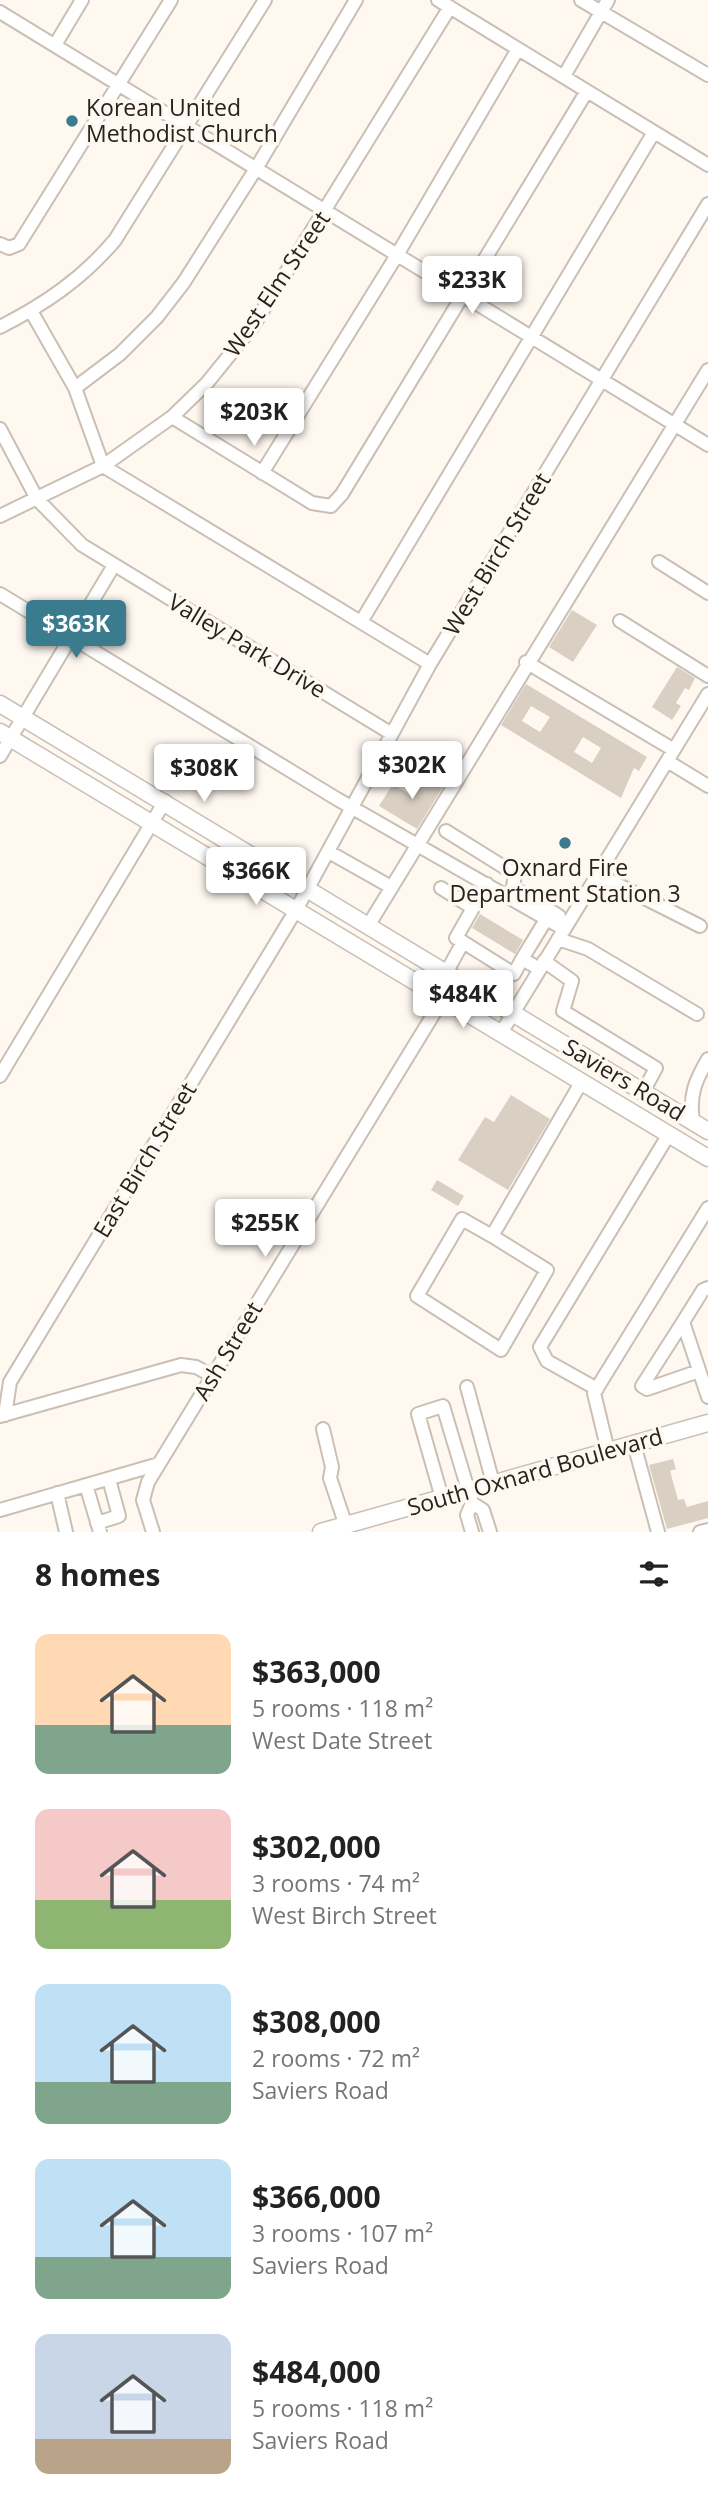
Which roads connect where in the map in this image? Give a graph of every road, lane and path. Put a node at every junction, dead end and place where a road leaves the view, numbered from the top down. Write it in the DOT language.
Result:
graph roads {
  1 [pos="82,0"];
  2 [pos="171,0"];
  3 [pos="265,0"];
  4 [pos="356,0"];
  5 [pos="438,0"];
  6 [pos="581,0"];
  7 [pos="608,0"];
  8 [pos="450,7"];
  9 [pos="0,12"];
  10 [pos="600,12"];
  11 [pos="55,44"];
  12 [pos="518,49"];
  13 [pos="708,75"];
  14 [pos="564,76"];
  15 [pos="121,83"];
  16 [pos="587,91"];
  17 [pos="188,125"];
  18 [pos="654,132"];
  19 [pos="708,164"];
  20 [pos="257,167"];
  21 [pos="708,204"];
  22 [pos="327,211"];
  23 [pos="0,244"];
  24 [pos="397,255"];
  25 [pos="465,295"];
  26 [pos="32,311"];
  27 [pos="0,327"];
  28 [pos="533,336"];
  29 [pos="708,370"];
  30 [pos="603,380"];
  31 [pos="75,388"];
  32 [pos="172,417"];
  33 [pos="675,424"];
  34 [pos="0,429"];
  35 [pos="708,445"];
  36 [pos="103,466"];
  37 [pos="262,473"];
  38 [pos="37,499"];
  39 [pos="0,516"];
  40 [pos="659,562"];
  41 [pos="114,565"];
  42 [pos="708,593"];
  43 [pos="1,597"];
  44 [pos="620,621"];
  45 [pos="361,622"];
  46 [pos="69,638"];
  47 [pos="526,662"];
  48 [pos="430,664"];
  49 [pos="708,676"];
  50 [pos="706,701"];
  51 [pos="0,704"];
  52 [pos="23,718"];
  53 [pos="393,734"];
  54 [pos="5,735"];
  55 [pos="670,755"];
  56 [pos="0,756"];
  57 [pos="708,786"];
  58 [pos="165,802"];
  59 [pos="354,806"];
  60 [pos="152,824"];
  61 [pos="446,831"];
  62 [pos="417,843"];
  63 [pos="329,852"];
  64 [pos="597,874"];
  65 [pos="488,884"];
  66 [pos="391,887"];
  67 [pos="441,888"];
  68 [pos="308,890"];
  69 [pos="473,908"];
  70 [pos="296,910"];
  71 [pos="547,918"];
  72 [pos="368,926"];
  73 [pos="700,926"];
  74 [pos="563,930"];
  75 [pos="463,942"];
  76 [pos="522,958"];
  77 [pos="542,965"];
  78 [pos="446,973"];
  79 [pos="444,997"];
  80 [pos="513,1014"];
  81 [pos="697,1014"];
  82 [pos="501,1033"];
  83 [pos="708,1059"];
  84 [pos="0,1076"];
  85 [pos="582,1082"];
  86 [pos="643,1092"];
  87 [pos="693,1122"];
  88 [pos="708,1130"];
  89 [pos="669,1134"];
  90 [pos="708,1157"];
  91 [pos="708,1208"];
  92 [pos="492,1236"];
  93 [pos="708,1288"];
  94 [pos="683,1322"];
  95 [pos="703,1372"];
  96 [pos="213,1376"];
  97 [pos="467,1387"];
  98 [pos="597,1390"];
  99 [pos="708,1397"];
  100 [pos="3,1416"];
  101 [pos="708,1423"];
  102 [pos="323,1429"];
  103 [pos="634,1444"];
  104 [pos="608,1451"];
  105 [pos="159,1464"];
  106 [pos="109,1479"];
  107 [pos="493,1483"];
  108 [pos="86,1485"];
  109 [pos="469,1497"];
  110 [pos="443,1498"];
  111 [pos="59,1500"];
  112 [pos="0,1510"];
  113 [pos="346,1526"];
  114 [pos="99,1527"];
  115 [pos="708,1530"];
  116 [pos="66,1532"];
  117 [pos="153,1532"];
  118 [pos="321,1532"];
  119 [pos="472,1532"];
  120 [pos="490,1532"];
  121 [pos="658,1532"];
  122 [pos="699,1532"];
  1 -- 11 [label="street"];
  2 -- 15 [label="street"];
  3 -- 17 [label="street"];
  4 -- 20 [label="street"];
  5 -- 8 [label="street"];
  6 -- 10 [label="street"];
  7 -- 10 [label="street"];
  8 -- 12 [label="street"];
  8 -- 22 [label="street, West Elm Street"];
  9 -- 11 [label="street"];
  10 -- 13 [label="street"];
  10 -- 14 [label="street"];
  11 -- 15 [label="street"];
  12 -- 14 [label="street"];
  12 -- 24 [label="street"];
  14 -- 16 [label="street"];
  15 -- 17 [label="street"];
  15 -- 23 [label="street"];
  16 -- 18 [label="street"];
  16 -- 25 [label="street"];
  17 -- 20 [label="street"];
  17 -- 26 [label="street"];
  18 -- 19 [label="street"];
  18 -- 28 [label="street"];
  20 -- 22 [label="street"];
  20 -- 31 [label="street"];
  21 -- 30 [label="street, West Birch Street"];
  22 -- 24 [label="street"];
  22 -- 32 [label="street, West Elm Street"];
  24 -- 25 [label="street"];
  24 -- 37 [label="street"];
  25 -- 28 [label="street"];
  25 -- 37 [label="street"];
  26 -- 27 [label="street"];
  26 -- 31 [label="street"];
  28 -- 30 [label="street"];
  28 -- 45 [label="street"];
  29 -- 33 [label="street"];
  30 -- 33 [label="street"];
  30 -- 48 [label="street, West Birch Street"];
  31 -- 36 [label="street"];
  32 -- 36 [label="street, West Elm Street"];
  32 -- 37 [label="street"];
  33 -- 35 [label="street"];
  33 -- 47 [label="street"];
  34 -- 38 [label="street, Valley Park Drive"];
  36 -- 38 [label="street, West Elm Street"];
  36 -- 45 [label="street"];
  38 -- 39 [label="street, West Elm Street"];
  38 -- 41 [label="street, Valley Park Drive"];
  40 -- 42 [label="street"];
  41 -- 46 [label="street"];
  41 -- 53 [label="street, Valley Park Drive"];
  43 -- 46 [label="street"];
  44 -- 49 [label="street"];
  45 -- 48 [label="street"];
  46 -- 52 [label="street"];
  46 -- 59 [label="street"];
  47 -- 55 [label="street"];
  47 -- 62 [label="street"];
  48 -- 53 [label="street, West Birch Street"];
  50 -- 55 [label="street"];
  51 -- 52 [label="main road, Saviers Road"];
  52 -- 54 [label="street"];
  52 -- 58 [label="main road, Saviers Road"];
  53 -- 59 [label="street, West Birch Street"];
  54 -- 56 [label="street"];
  54 -- 60 [label="main road, Saviers Road"];
  55 -- 57 [label="street"];
  55 -- 64 [label="street"];
  58 -- 60 [label="street"];
  58 -- 68 [label="main road, Saviers Road"];
  59 -- 62 [label="street"];
  59 -- 63 [label="street, West Birch Street"];
  60 -- 70 [label="main road, Saviers Road"];
  60 -- 84 [label="street"];
  61 -- 74 [label="street"];
  62 -- 65 [label="street"];
  62 -- 66 [label="street"];
  63 -- 66 [label="street"];
  63 -- 68 [label="street, West Birch Street"];
  64 -- 73 [label="street"];
  64 -- 74 [label="street"];
  65 -- 69 [label="street"];
  65 -- 71 [label="street"];
  66 -- 72 [label="street"];
  67 -- 69 [label="street"];
  68 -- 70 [label="street, West Birch Street"];
  68 -- 72 [label="main road, Saviers Road"];
  69 -- 75 [label="street"];
  70 -- 79 [label="main road, Saviers Road"];
  70 -- 100 [label="street, East Birch Street"];
  71 -- 74 [label="street"];
  71 -- 76 [label="street"];
  72 -- 78 [label="main road, Saviers Road"];
  74 -- 77 [label="street"];
  74 -- 81 [label="street"];
  75 -- 76 [label="street"];
  75 -- 78 [label="street"];
  76 -- 77 [label="street"];
  77 -- 80 [label="street"];
  77 -- 86 [label="street"];
  78 -- 80 [label="main road, Saviers Road"];
  79 -- 82 [label="main road, Saviers Road"];
  79 -- 96 [label="street, Ash Street"];
  80 -- 82 [label="street"];
  80 -- 86 [label="main road, Saviers Road"];
  82 -- 85 [label="main road, Saviers Road"];
  83 -- 87 [label="street"];
  85 -- 89 [label="main road, Saviers Road"];
  85 -- 92 [label="street"];
  86 -- 87 [label="main road, Saviers Road"];
  87 -- 88 [label="main road, Saviers Road"];
  89 -- 90 [label="main road, Saviers Road"];
  89 -- 98 [label="street"];
  91 -- 98 [label="street"];
  92 -- 92 [label="street"];
  93 -- 94 [label="street"];
  94 -- 95 [label="street"];
  94 -- 95 [label="street"];
  95 -- 99 [label="street"];
  96 -- 100 [label="street"];
  96 -- 105 [label="street, Ash Street"];
  97 -- 107 [label="street"];
  98 -- 104 [label="street"];
  101 -- 103 [label="main road, South Oxnard Boulevard"];
  102 -- 113 [label="street"];
  103 -- 104 [label="main road, South Oxnard Boulevard"];
  103 -- 121 [label="street"];
  104 -- 107 [label="main road, South Oxnard Boulevard"];
  105 -- 106 [label="street"];
  105 -- 117 [label="street, Ash Street"];
  106 -- 108 [label="street"];
  106 -- 114 [label="street"];
  107 -- 109 [label="main road, South Oxnard Boulevard"];
  108 -- 111 [label="street"];
  108 -- 114 [label="street"];
  109 -- 110 [label="main road, South Oxnard Boulevard"];
  109 -- 110 [label="street"];
  109 -- 119 [label="street"];
  109 -- 120 [label="street"];
  110 -- 113 [label="main road, South Oxnard Boulevard"];
  111 -- 112 [label="street"];
  111 -- 116 [label="street"];
  113 -- 118 [label="main road, South Oxnard Boulevard"];
  115 -- 122 [label="street"];
}
